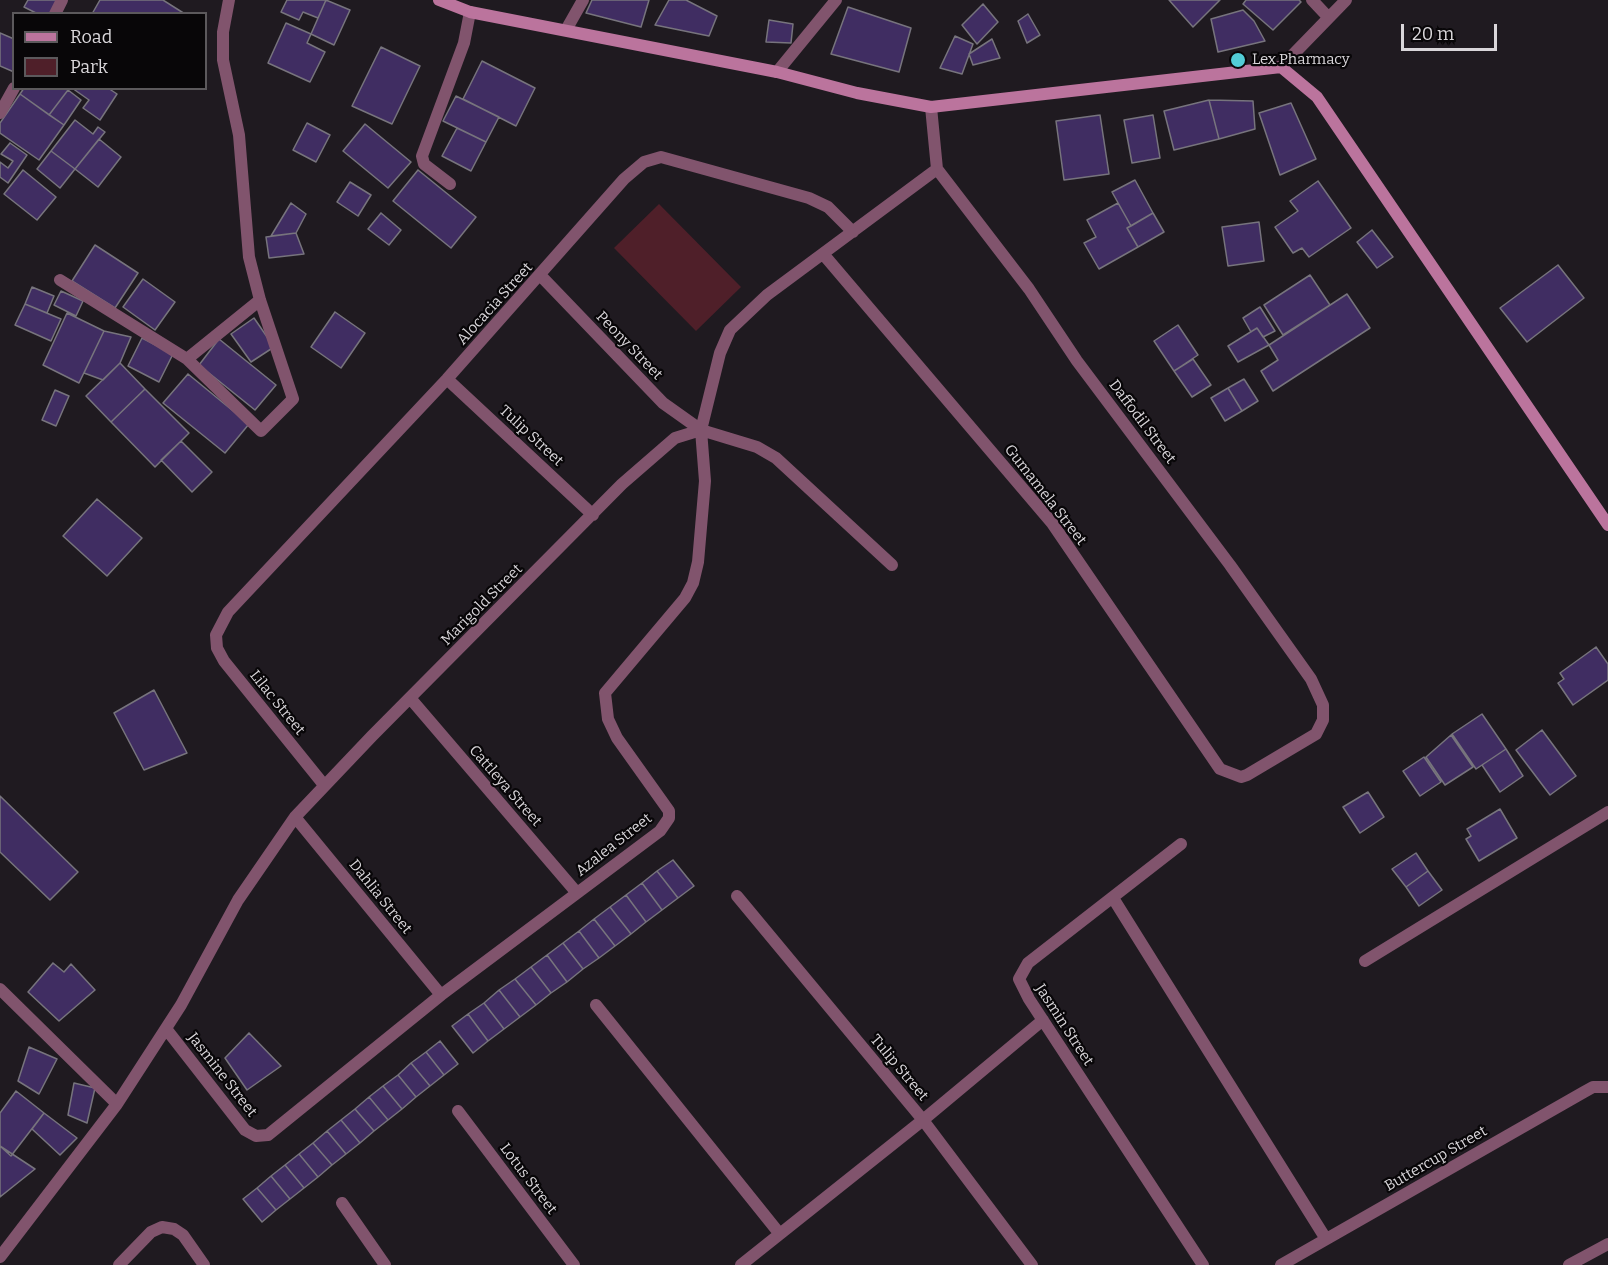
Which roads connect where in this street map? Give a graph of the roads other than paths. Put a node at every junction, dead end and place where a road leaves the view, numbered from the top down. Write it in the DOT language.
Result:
graph roads {
  1 [pos="229,0"];
  2 [pos="439,0"];
  3 [pos="583,0"];
  4 [pos="836,0"];
  5 [pos="1312,0"];
  6 [pos="1346,0"];
  7 [pos="470,12"];
  8 [pos="1328,16"];
  9 [pos="566,30"];
  10 [pos="1281,67"];
  11 [pos="777,72"];
  12 [pos="13,90"];
  13 [pos="931,107"];
  14 [pos="0,113"];
  15 [pos="937,169"];
  16 [pos="450,184"];
  17 [pos="853,231"];
  18 [pos="824,255"];
  19 [pos="540,275"];
  20 [pos="60,280"];
  21 [pos="260,300"];
  22 [pos="187,359"];
  23 [pos="447,379"];
  24 [pos="701,430"];
  25 [pos="593,515"];
  26 [pos="1608,525"];
  27 [pos="892,565"];
  28 [pos="216,635"];
  29 [pos="410,698"];
  30 [pos="1220,769"];
  31 [pos="324,785"];
  32 [pos="1608,812"];
  33 [pos="295,818"];
  34 [pos="1181,844"];
  35 [pos="577,893"];
  36 [pos="737,896"];
  37 [pos="1113,898"];
  38 [pos="1365,961"];
  39 [pos="0,989"];
  40 [pos="441,995"];
  41 [pos="596,1005"];
  42 [pos="1043,1020"];
  43 [pos="167,1030"];
  44 [pos="1608,1087"];
  45 [pos="117,1104"];
  46 [pos="458,1112"];
  47 [pos="923,1120"];
  48 [pos="256,1136"];
  49 [pos="342,1203"];
  50 [pos="779,1233"];
  51 [pos="1326,1239"];
  52 [pos="1608,1244"];
  53 [pos="0,1257"];
  54 [pos="1030,1261"];
  55 [pos="119,1265"];
  56 [pos="204,1265"];
  57 [pos="385,1265"];
  58 [pos="574,1265"];
  59 [pos="741,1265"];
  60 [pos="1017,1265"];
  61 [pos="1203,1265"];
  62 [pos="1281,1265"];
  63 [pos="1569,1265"];
  1 -- 21 [label="street"];
  2 -- 7 [label="street"];
  3 -- 9 [label="street"];
  4 -- 11 [label="street"];
  5 -- 8 [label="street"];
  6 -- 8 [label="street"];
  7 -- 9 [label="street"];
  7 -- 16 [label="street"];
  8 -- 10 [label="street"];
  9 -- 11 [label="street"];
  10 -- 13 [label="street"];
  10 -- 26 [label="street"];
  11 -- 13 [label="street"];
  12 -- 14 [label="street"];
  13 -- 15 [label="street"];
  15 -- 17 [label="street"];
  15 -- 30 [label="street, Daffodil Street"];
  17 -- 18 [label="street"];
  17 -- 19 [label="street, Alocacia Street"];
  18 -- 24 [label="street"];
  18 -- 30 [label="street, Gumamela Street"];
  19 -- 23 [label="street, Alocacia Street"];
  19 -- 24 [label="street, Peony Street"];
  20 -- 22 [label="street"];
  21 -- 22 [label="street"];
  21 -- 22 [label="street"];
  23 -- 25 [label="street, Tulip Street"];
  23 -- 28 [label="street, Alocacia Street"];
  24 -- 25 [label="street, Marigold Street"];
  24 -- 27 [label="street, Peony Street"];
  24 -- 35 [label="street, Azalea Street"];
  25 -- 29 [label="street, Marigold Street"];
  28 -- 31 [label="street, Lilac Street"];
  29 -- 31 [label="street, Marigold Street"];
  29 -- 35 [label="street, Cattleya Street"];
  31 -- 33 [label="street, Marigold Street"];
  32 -- 38 [label="street"];
  33 -- 40 [label="street, Dahlia Street"];
  33 -- 43 [label="street, Marigold Street"];
  34 -- 37 [label="street, Jasmin Street"];
  35 -- 40 [label="street, Azalea Street"];
  36 -- 47 [label="street, Tulip Street"];
  37 -- 42 [label="street, Jasmin Street"];
  37 -- 51 [label="street"];
  39 -- 45 [label="street"];
  40 -- 48 [label="street, Azalea Street"];
  41 -- 50 [label="street"];
  42 -- 47 [label="street"];
  42 -- 61 [label="street, Jasmin Street"];
  43 -- 45 [label="street, Marigold Street"];
  43 -- 48 [label="street, Jasmine Street"];
  44 -- 51 [label="street, Buttercup Street"];
  45 -- 53 [label="street, Marigold Street"];
  46 -- 58 [label="street, Lotus Street"];
  47 -- 50 [label="street"];
  47 -- 54 [label="street, Tulip Street"];
  49 -- 57 [label="street"];
  50 -- 59 [label="street"];
  51 -- 62 [label="street, Buttercup Street"];
  52 -- 63 [label="street"];
  54 -- 60 [label="street"];
  55 -- 56 [label="street"];
}
